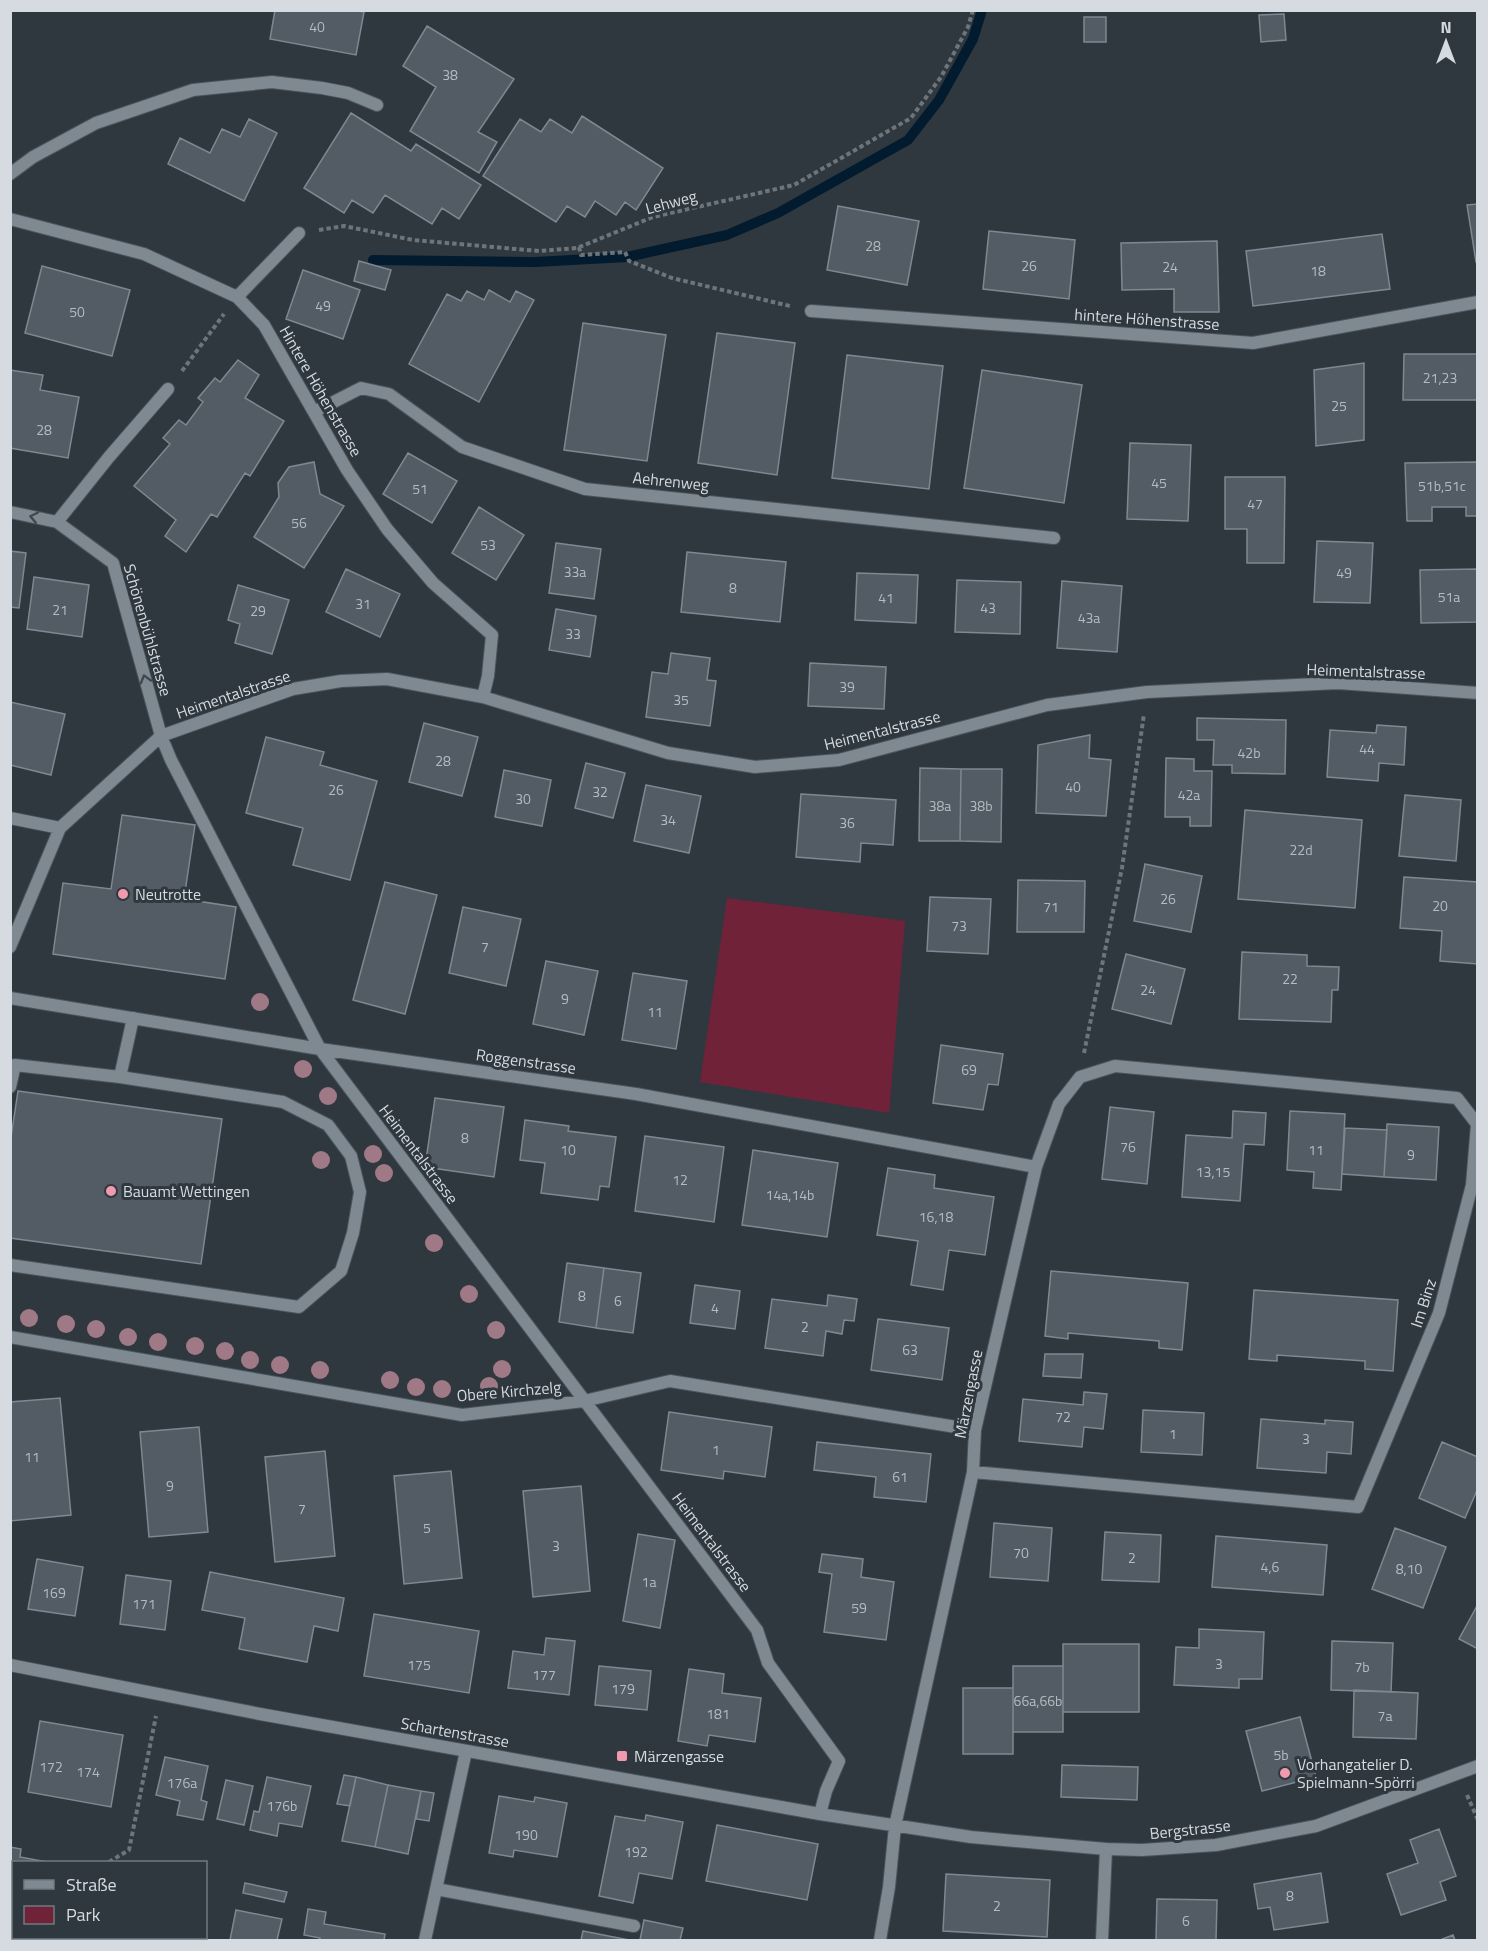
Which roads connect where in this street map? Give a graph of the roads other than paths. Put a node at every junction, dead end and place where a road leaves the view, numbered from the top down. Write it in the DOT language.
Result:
graph roads {
  1 [pos="377,105"];
  2 [pos="10,174"];
  3 [pos="10,219"];
  4 [pos="299,233"];
  5 [pos="237,297"];
  6 [pos="1478,302"];
  7 [pos="811,311"];
  8 [pos="168,389"];
  9 [pos="314,412"];
  10 [pos="10,512"];
  11 [pos="57,522"];
  12 [pos="1054,538"];
  13 [pos="1478,693"];
  14 [pos="483,697"];
  15 [pos="161,736"];
  16 [pos="10,818"];
  17 [pos="60,828"];
  18 [pos="10,947"];
  19 [pos="10,998"];
  20 [pos="133,1018"];
  21 [pos="320,1049"];
  22 [pos="120,1077"];
  23 [pos="1080,1077"];
  24 [pos="10,1087"];
  25 [pos="1036,1167"];
  26 [pos="10,1265"];
  27 [pos="10,1337"];
  28 [pos="584,1401"];
  29 [pos="975,1431"];
  30 [pos="973,1472"];
  31 [pos="10,1665"];
  32 [pos="466,1751"];
  33 [pos="1478,1766"];
  34 [pos="820,1814"];
  35 [pos="895,1826"];
  36 [pos="1106,1849"];
  37 [pos="436,1889"];
  38 [pos="634,1926"];
  39 [pos="425,1941"];
  40 [pos="880,1941"];
  41 [pos="1102,1941"];
  1 -- 2 [label="street"];
  3 -- 5 [label="street, Hintere Höhenstrasse"];
  4 -- 5 [label="street"];
  5 -- 9 [label="street, Hintere Höhenstrasse"];
  6 -- 7 [label="street, hintere Höhenstrasse"];
  8 -- 11 [label="street"];
  9 -- 12 [label="street, Aehrenweg"];
  9 -- 14 [label="street, Hintere Höhenstrasse"];
  11 -- 10 [label="street, Schönenbühlstrasse, one-way"];
  15 -- 11 [label="street, Schönenbühlstrasse, one-way"];
  13 -- 14 [label="street, Heimentalstrasse"];
  14 -- 15 [label="street, Heimentalstrasse"];
  15 -- 17 [label="street"];
  15 -- 21 [label="street, Heimentalstrasse"];
  16 -- 17 [label="street"];
  17 -- 18 [label="street"];
  19 -- 20 [label="street, Roggenstrasse"];
  20 -- 21 [label="street, Roggenstrasse"];
  20 -- 22 [label="street"];
  21 -- 25 [label="street, Roggenstrasse"];
  21 -- 28 [label="street, Heimentalstrasse"];
  22 -- 24 [label="street"];
  22 -- 26 [label="street"];
  23 -- 25 [label="street, Märzengasse"];
  23 -- 30 [label="street, Im Binz"];
  25 -- 29 [label="street, Märzengasse"];
  27 -- 28 [label="street, Obere Kirchzelg"];
  28 -- 29 [label="street, Obere Kirchzelg"];
  28 -- 34 [label="street, Heimentalstrasse"];
  29 -- 30 [label="street, Märzengasse"];
  30 -- 35 [label="street, Märzengasse"];
  31 -- 32 [label="street, Schartenstrasse"];
  32 -- 34 [label="street, Schartenstrasse"];
  32 -- 37 [label="street"];
  33 -- 36 [label="street, Bergstrasse"];
  34 -- 35 [label="street, Schartenstrasse"];
  35 -- 36 [label="street, Bergstrasse"];
  35 -- 40 [label="street, Märzengasse"];
  36 -- 41 [label="street"];
  37 -- 38 [label="street"];
  37 -- 39 [label="street"];
}
